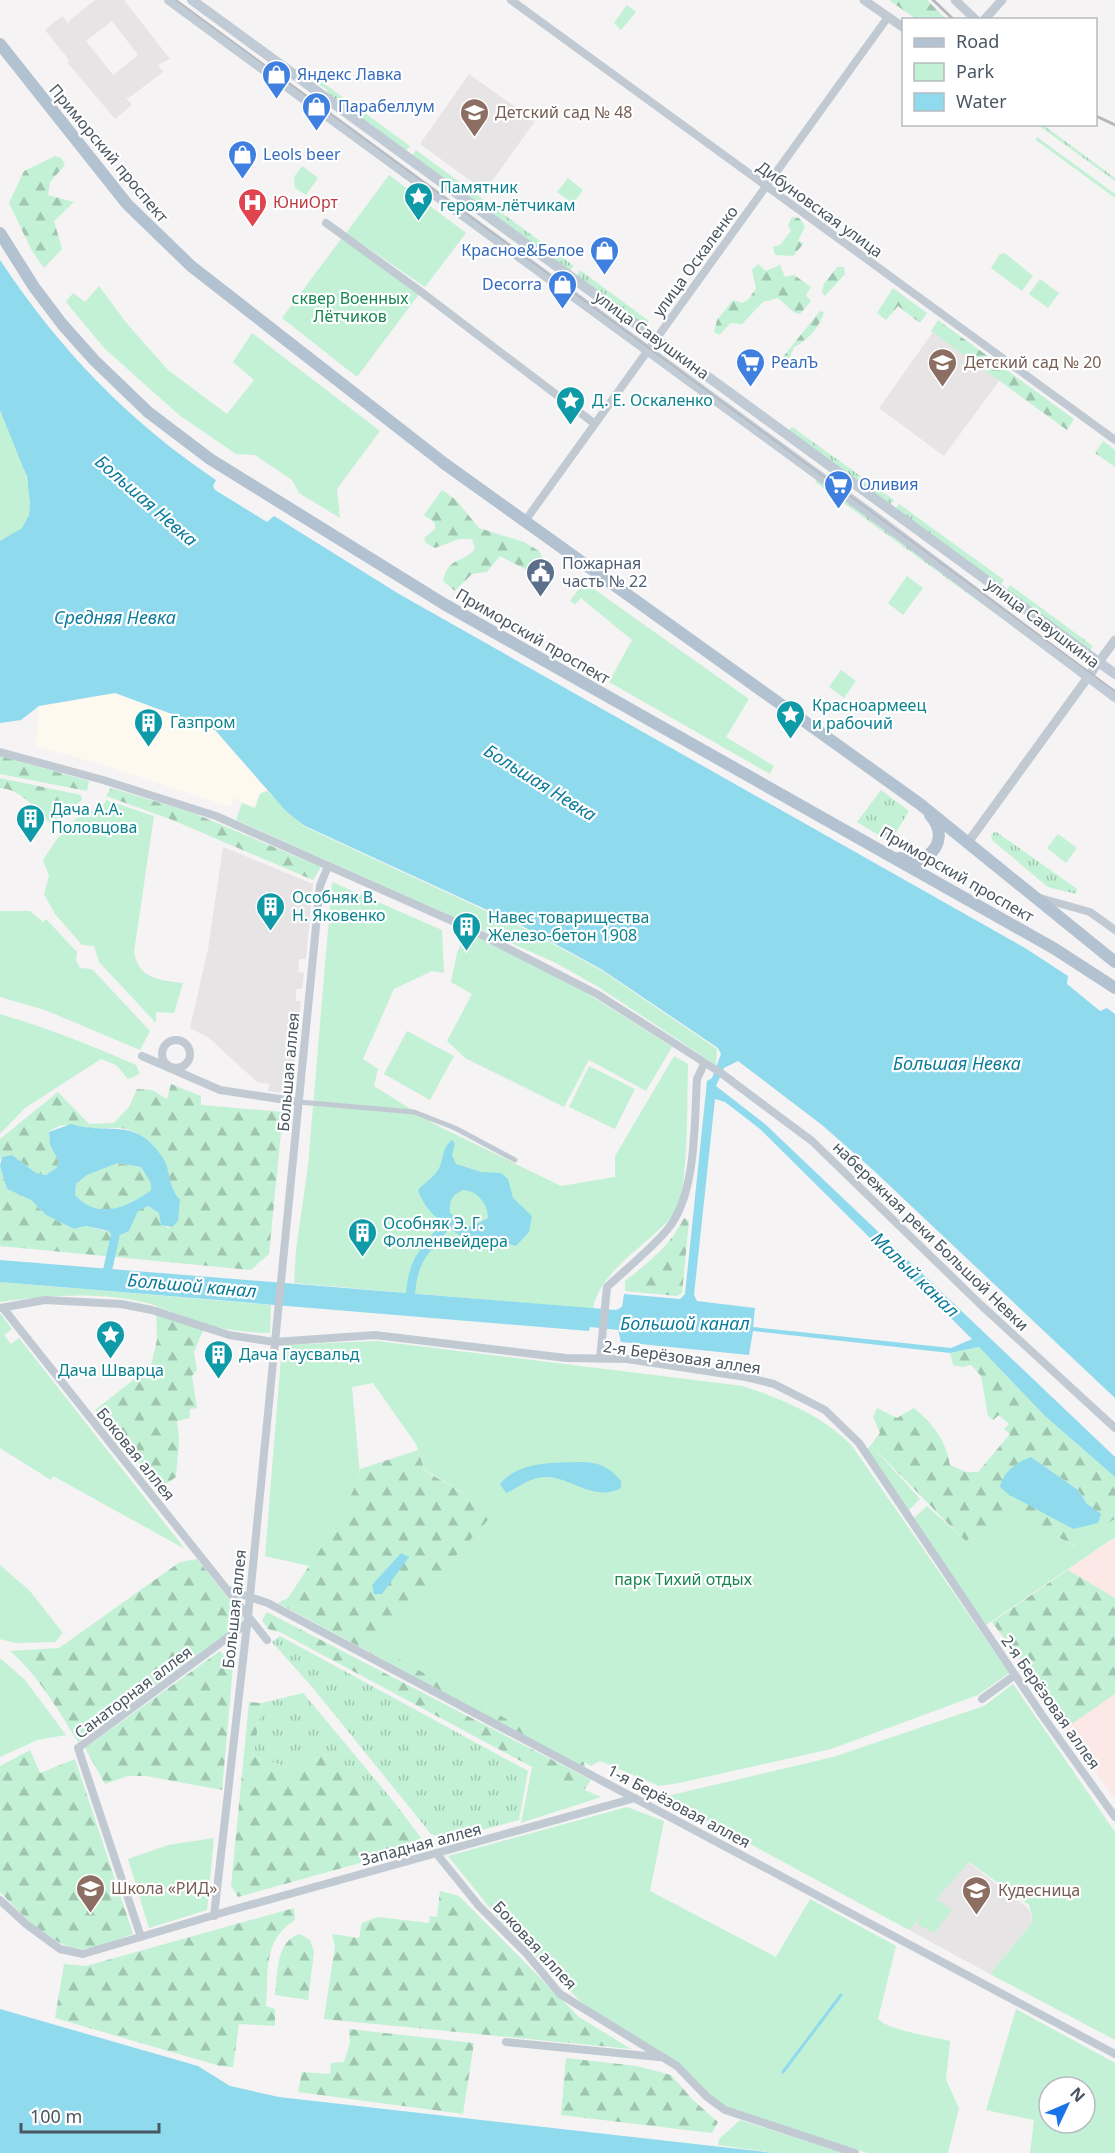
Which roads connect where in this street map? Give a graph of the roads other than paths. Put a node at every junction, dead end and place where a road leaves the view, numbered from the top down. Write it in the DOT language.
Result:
graph roads {
  1 [pos="169,0"];
  2 [pos="192,0"];
  3 [pos="511,0"];
  4 [pos="864,0"];
  5 [pos="956,0"];
  6 [pos="1002,0"];
  7 [pos="888,17"];
  8 [pos="974,18"];
  9 [pos="986,18"];
  10 [pos="902,27"];
  11 [pos="0,44"];
  12 [pos="766,186"];
  13 [pos="326,223"];
  14 [pos="0,233"];
  15 [pos="656,339"];
  16 [pos="648,350"];
  17 [pos="595,424"];
  18 [pos="1115,440"];
  19 [pos="525,521"];
  20 [pos="1115,640"];
  21 [pos="1098,663"];
  22 [pos="1115,674"];
  23 [pos="1089,676"];
  24 [pos="1115,697"];
  25 [pos="0,752"];
  26 [pos="920,804"];
  27 [pos="969,841"];
  28 [pos="895,858"];
  29 [pos="328,866"];
  30 [pos="1039,898"];
  31 [pos="1115,930"];
  32 [pos="1115,962"];
  33 [pos="1115,988"];
  34 [pos="142,1056"];
  35 [pos="704,1064"];
  36 [pos="171,1067"];
  37 [pos="184,1070"];
  38 [pos="300,1102"];
  39 [pos="515,1160"];
  40 [pos="1,1308"];
  41 [pos="274,1341"];
  42 [pos="600,1359"];
  43 [pos="1115,1428"];
  44 [pos="228,1590"];
  45 [pos="250,1596"];
  46 [pos="247,1620"];
  47 [pos="267,1640"];
  48 [pos="1015,1675"];
  49 [pos="982,1699"];
  50 [pos="635,1798"];
  51 [pos="1115,1817"];
  52 [pos="436,1853"];
  53 [pos="0,1900"];
  54 [pos="214,1916"];
  55 [pos="141,1937"];
  56 [pos="506,2042"];
  57 [pos="1115,2054"];
  58 [pos="659,2057"];
  59 [pos="855,2153"];
  1 -- 16 [label="main road, улица Савушкина"];
  2 -- 15 [label="main road, улица Савушкина"];
  3 -- 12 [label="street, Дибуновская улица"];
  4 -- 7 [label="street"];
  5 -- 8 [label="street"];
  6 -- 9 [label="street"];
  7 -- 10 [label="street"];
  7 -- 12 [label="street, улица Оскаленко"];
  11 -- 19 [label="main road, Приморский проспект"];
  12 -- 15 [label="street, улица Оскаленко"];
  12 -- 18 [label="street, Дибуновская улица"];
  13 -- 17 [label="street"];
  14 -- 28 [label="main road, Приморский проспект"];
  15 -- 16 [label="street, улица Оскаленко"];
  15 -- 21 [label="main road, улица Савушкина"];
  16 -- 17 [label="street, улица Оскаленко"];
  16 -- 23 [label="main road, улица Савушкина"];
  17 -- 19 [label="street, улица Оскаленко"];
  19 -- 26 [label="main road, Приморский проспект"];
  20 -- 21 [label="street"];
  21 -- 22 [label="main road, улица Савушкина"];
  21 -- 23 [label="street"];
  23 -- 24 [label="main road, улица Савушкина"];
  23 -- 27 [label="street"];
  25 -- 29 [label="street, набережная реки Большой Невки"];
  26 -- 27 [label="main road, Приморский проспект"];
  26 -- 28 [label="main road"];
  27 -- 30 [label="main road, Приморский проспект"];
  28 -- 33 [label="main road, Приморский проспект"];
  29 -- 35 [label="street, набережная реки Большой Невки"];
  29 -- 38 [label="street, Большая аллея"];
  30 -- 31 [label="street, Приморский проспект"];
  30 -- 32 [label="main road, Приморский проспект"];
  34 -- 36 [label="street"];
  35 -- 42 [label="street"];
  35 -- 43 [label="street, набережная реки Большой Невки"];
  36 -- 37 [label="street"];
  36 -- 37 [label="street"];
  37 -- 38 [label="street"];
  38 -- 39 [label="street"];
  38 -- 41 [label="street, Большая аллея"];
  40 -- 41 [label="street, 2-я Берёзовая аллея"];
  40 -- 44 [label="street, Боковая аллея"];
  41 -- 42 [label="street, 2-я Берёзовая аллея"];
  41 -- 45 [label="street, Большая аллея"];
  42 -- 48 [label="street, 2-я Берёзовая аллея"];
  44 -- 45 [label="street, 1-я Берёзовая аллея"];
  44 -- 46 [label="street, Боковая аллея"];
  45 -- 46 [label="street, Большая аллея"];
  45 -- 50 [label="street, 1-я Берёзовая аллея"];
  46 -- 47 [label="street, Боковая аллея"];
  46 -- 54 [label="street, Большая аллея"];
  46 -- 55 [label="street, Санаторная аллея"];
  48 -- 49 [label="street"];
  48 -- 51 [label="street, 2-я Берёзовая аллея"];
  50 -- 52 [label="street, Западная аллея"];
  50 -- 57 [label="street, 1-я Берёзовая аллея"];
  52 -- 54 [label="street, Западная аллея"];
  52 -- 58 [label="street, Боковая аллея"];
  53 -- 55 [label="street, Западная аллея"];
  54 -- 55 [label="street, Западная аллея"];
  56 -- 58 [label="street"];
  58 -- 59 [label="street, Боковая аллея"];
}
